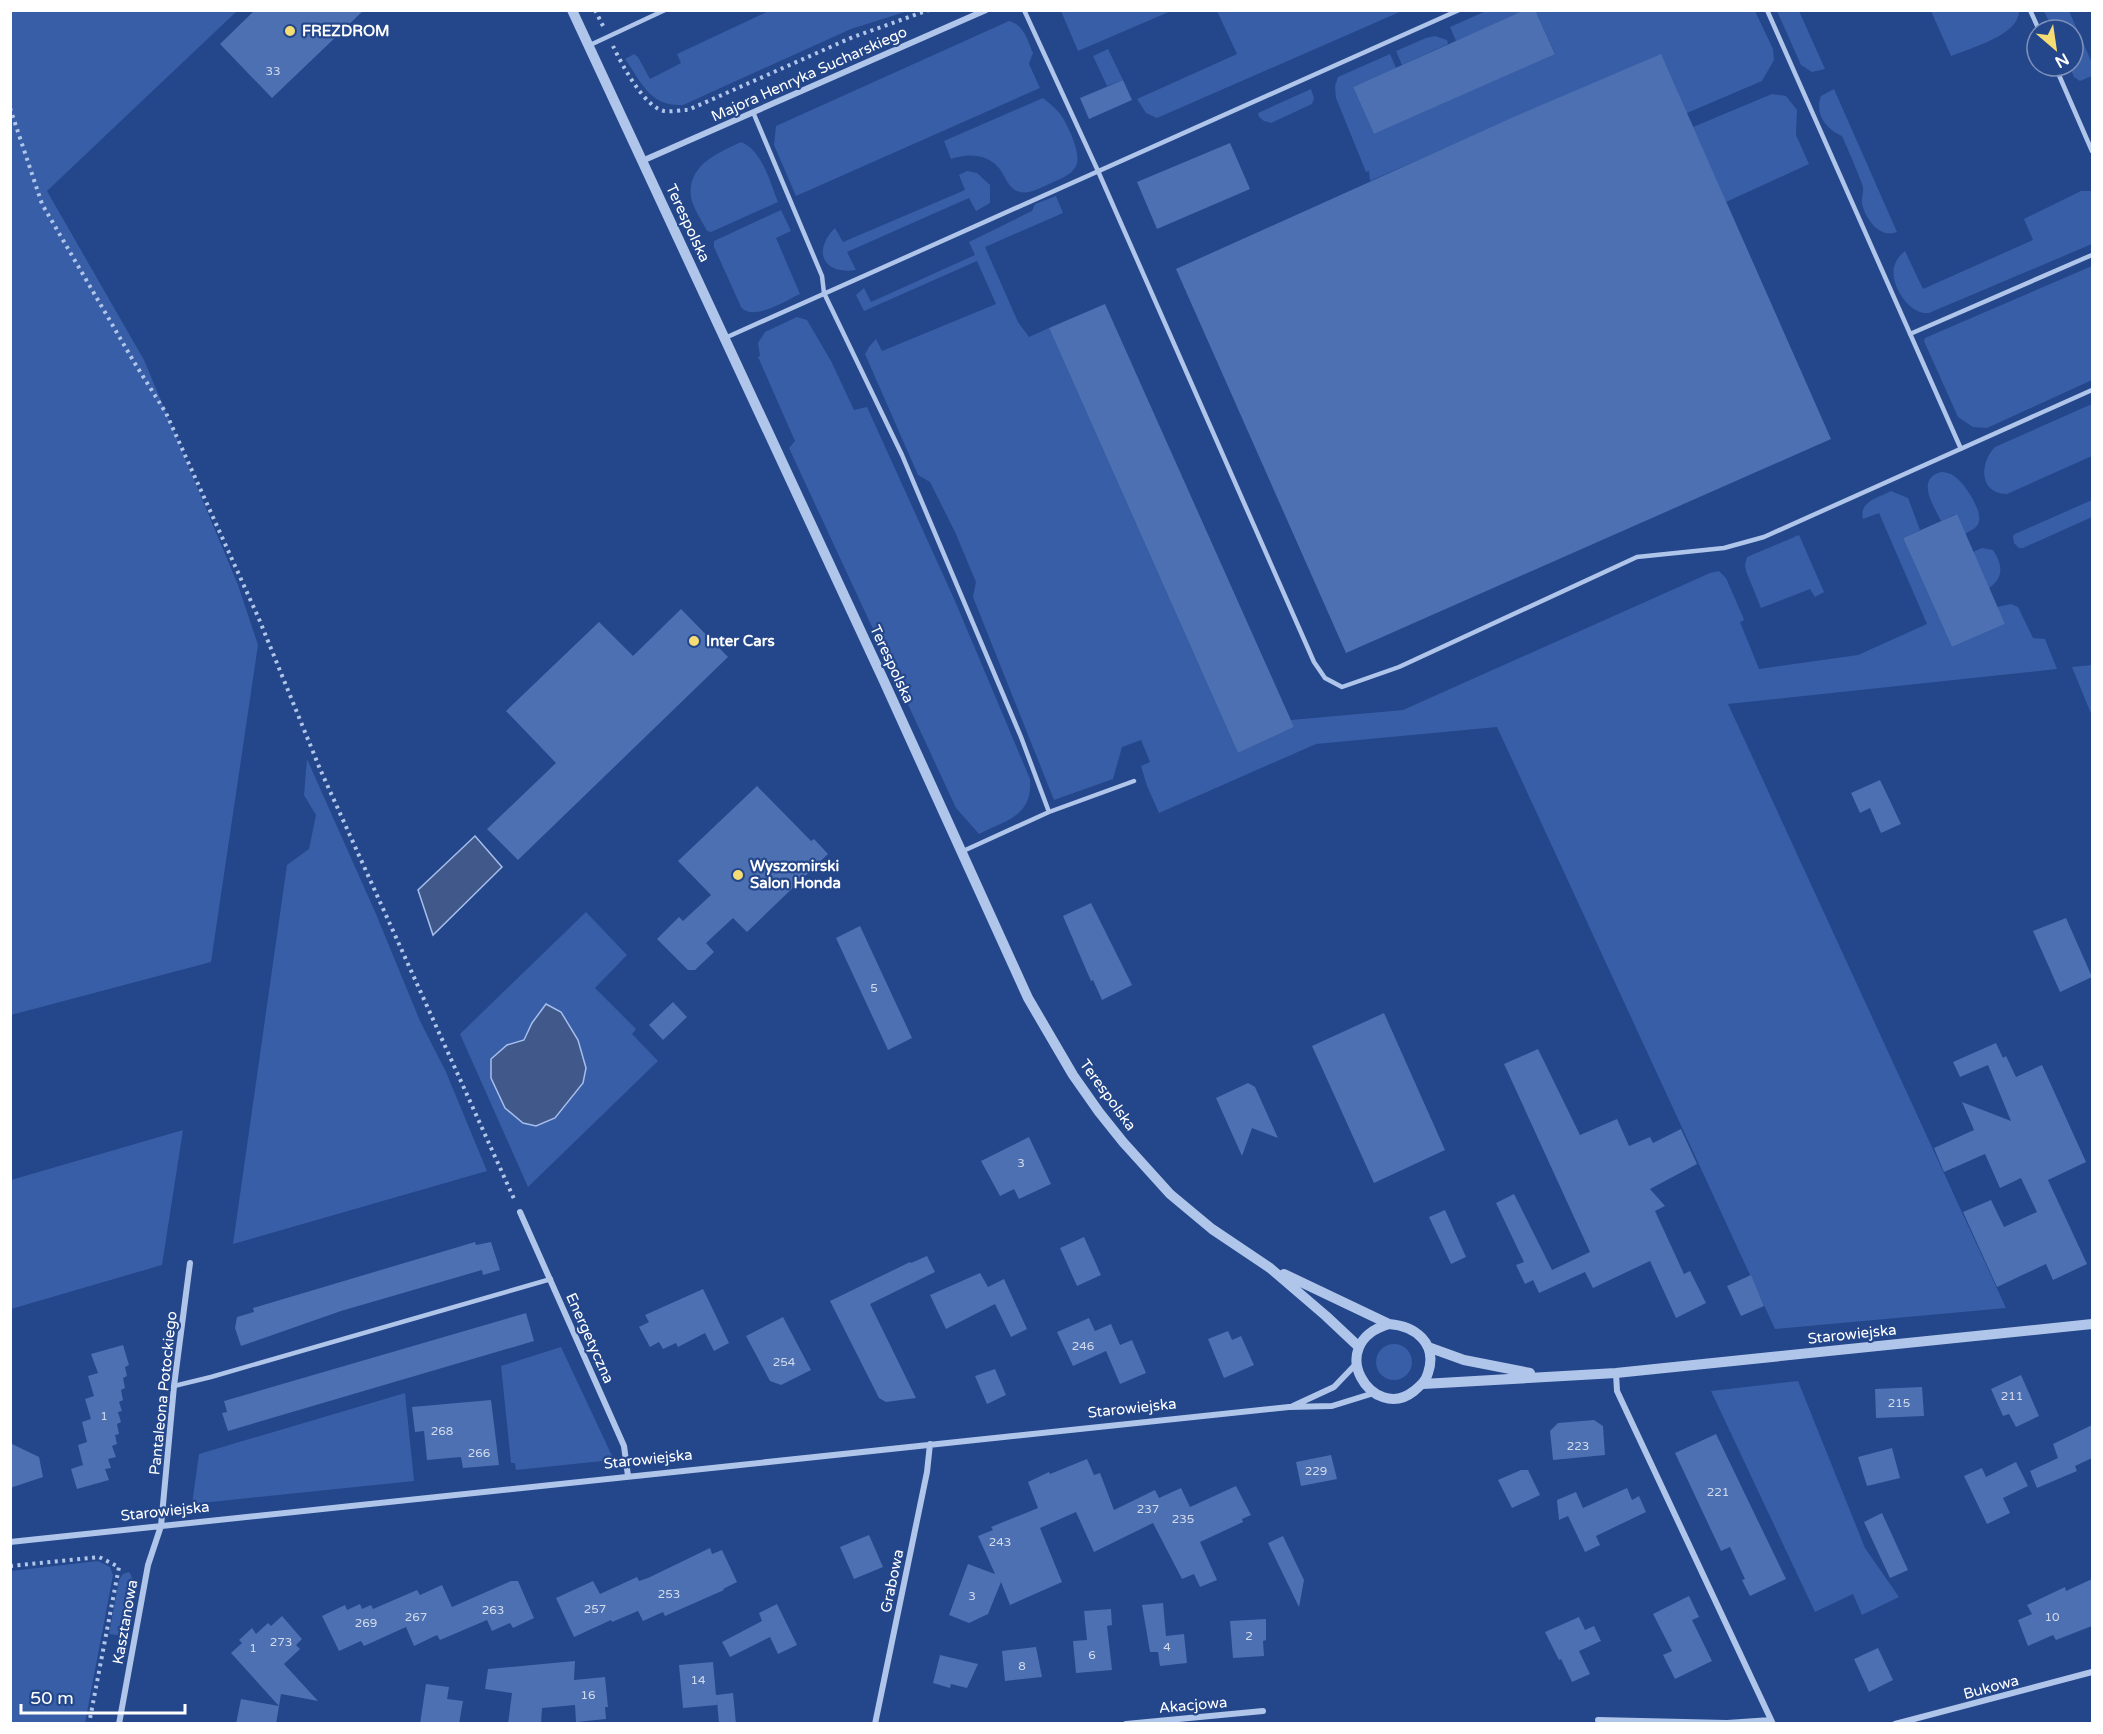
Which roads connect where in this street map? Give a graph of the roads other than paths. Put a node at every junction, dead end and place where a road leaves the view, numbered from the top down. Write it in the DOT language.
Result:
graph roads {
  1 [pos="572,10"];
  2 [pos="665,10"];
  3 [pos="986,10"];
  4 [pos="1024,10"];
  5 [pos="1459,10"];
  6 [pos="1767,10"];
  7 [pos="588,46"];
  8 [pos="2060,78"];
  9 [pos="753,112"];
  10 [pos="2092,151"];
  11 [pos="642,161"];
  12 [pos="1098,171"];
  13 [pos="2092,255"];
  14 [pos="824,293"];
  15 [pos="1910,334"];
  16 [pos="724,338"];
  17 [pos="2092,390"];
  18 [pos="1961,449"];
  19 [pos="1134,781"];
  20 [pos="1050,813"];
  21 [pos="962,852"];
  22 [pos="520,1212"];
  23 [pos="190,1263"];
  24 [pos="1270,1268"];
  25 [pos="551,1279"];
  26 [pos="1389,1324"];
  27 [pos="2092,1324"];
  28 [pos="1359,1347"];
  29 [pos="1428,1347"];
  30 [pos="1356,1364"];
  31 [pos="1616,1373"];
  32 [pos="1545,1376"];
  33 [pos="1423,1384"];
  34 [pos="174,1386"];
  35 [pos="1375,1393"];
  36 [pos="1289,1407"];
  37 [pos="930,1444"];
  38 [pos="628,1476"];
  39 [pos="161,1526"];
  40 [pos="10,1542"];
  41 [pos="2092,1672"];
  42 [pos="1263,1711"];
  43 [pos="1598,1720"];
  44 [pos="1772,1722"];
  45 [pos="119,1724"];
  46 [pos="875,1724"];
  47 [pos="1126,1724"];
  48 [pos="1895,1724"];
  1 -- 7 [label="street, Terespolska"];
  2 -- 7 [label="lane"];
  3 -- 9 [label="street, Majora Henryka Sucharskiego"];
  4 -- 12 [label="lane"];
  5 -- 12 [label="lane"];
  6 -- 15 [label="lane"];
  7 -- 11 [label="street, Terespolska"];
  8 -- 10 [label="lane"];
  9 -- 11 [label="street, Majora Henryka Sucharskiego"];
  9 -- 14 [label="lane"];
  11 -- 16 [label="street, Terespolska"];
  12 -- 14 [label="lane"];
  12 -- 18 [label="lane"];
  13 -- 15 [label="lane"];
  14 -- 16 [label="lane"];
  14 -- 20 [label="lane"];
  15 -- 18 [label="lane"];
  16 -- 21 [label="street, Terespolska"];
  17 -- 18 [label="lane"];
  19 -- 20 [label="lane"];
  20 -- 21 [label="lane"];
  21 -- 24 [label="street, Terespolska"];
  22 -- 25 [label="street, Energetyczna"];
  23 -- 34 [label="street, Pantaleona Potockiego"];
  24 -- 26 [label="street, Terespolska"];
  24 -- 28 [label="street, Terespolska"];
  25 -- 34 [label="lane"];
  25 -- 38 [label="street, Energetyczna"];
  26 -- 28 [label="street"];
  26 -- 29 [label="street"];
  27 -- 31 [label="street, Starowiejska"];
  28 -- 30 [label="street"];
  29 -- 32 [label="street, Starowiejska"];
  29 -- 33 [label="street"];
  30 -- 35 [label="street"];
  30 -- 36 [label="street, Starowiejska"];
  31 -- 32 [label="street, Starowiejska"];
  31 -- 44 [label="street"];
  32 -- 33 [label="street, Starowiejska"];
  33 -- 35 [label="street"];
  34 -- 39 [label="street, Pantaleona Potockiego"];
  35 -- 36 [label="street, Starowiejska"];
  36 -- 37 [label="street, Starowiejska"];
  37 -- 38 [label="street, Starowiejska"];
  37 -- 46 [label="street, Grabowa"];
  38 -- 39 [label="street, Starowiejska"];
  39 -- 40 [label="street, Starowiejska"];
  39 -- 45 [label="street, Kasztanowa"];
  41 -- 48 [label="street, Bukowa"];
  42 -- 47 [label="street, Akacjowa"];
  43 -- 44 [label="street"];
}
